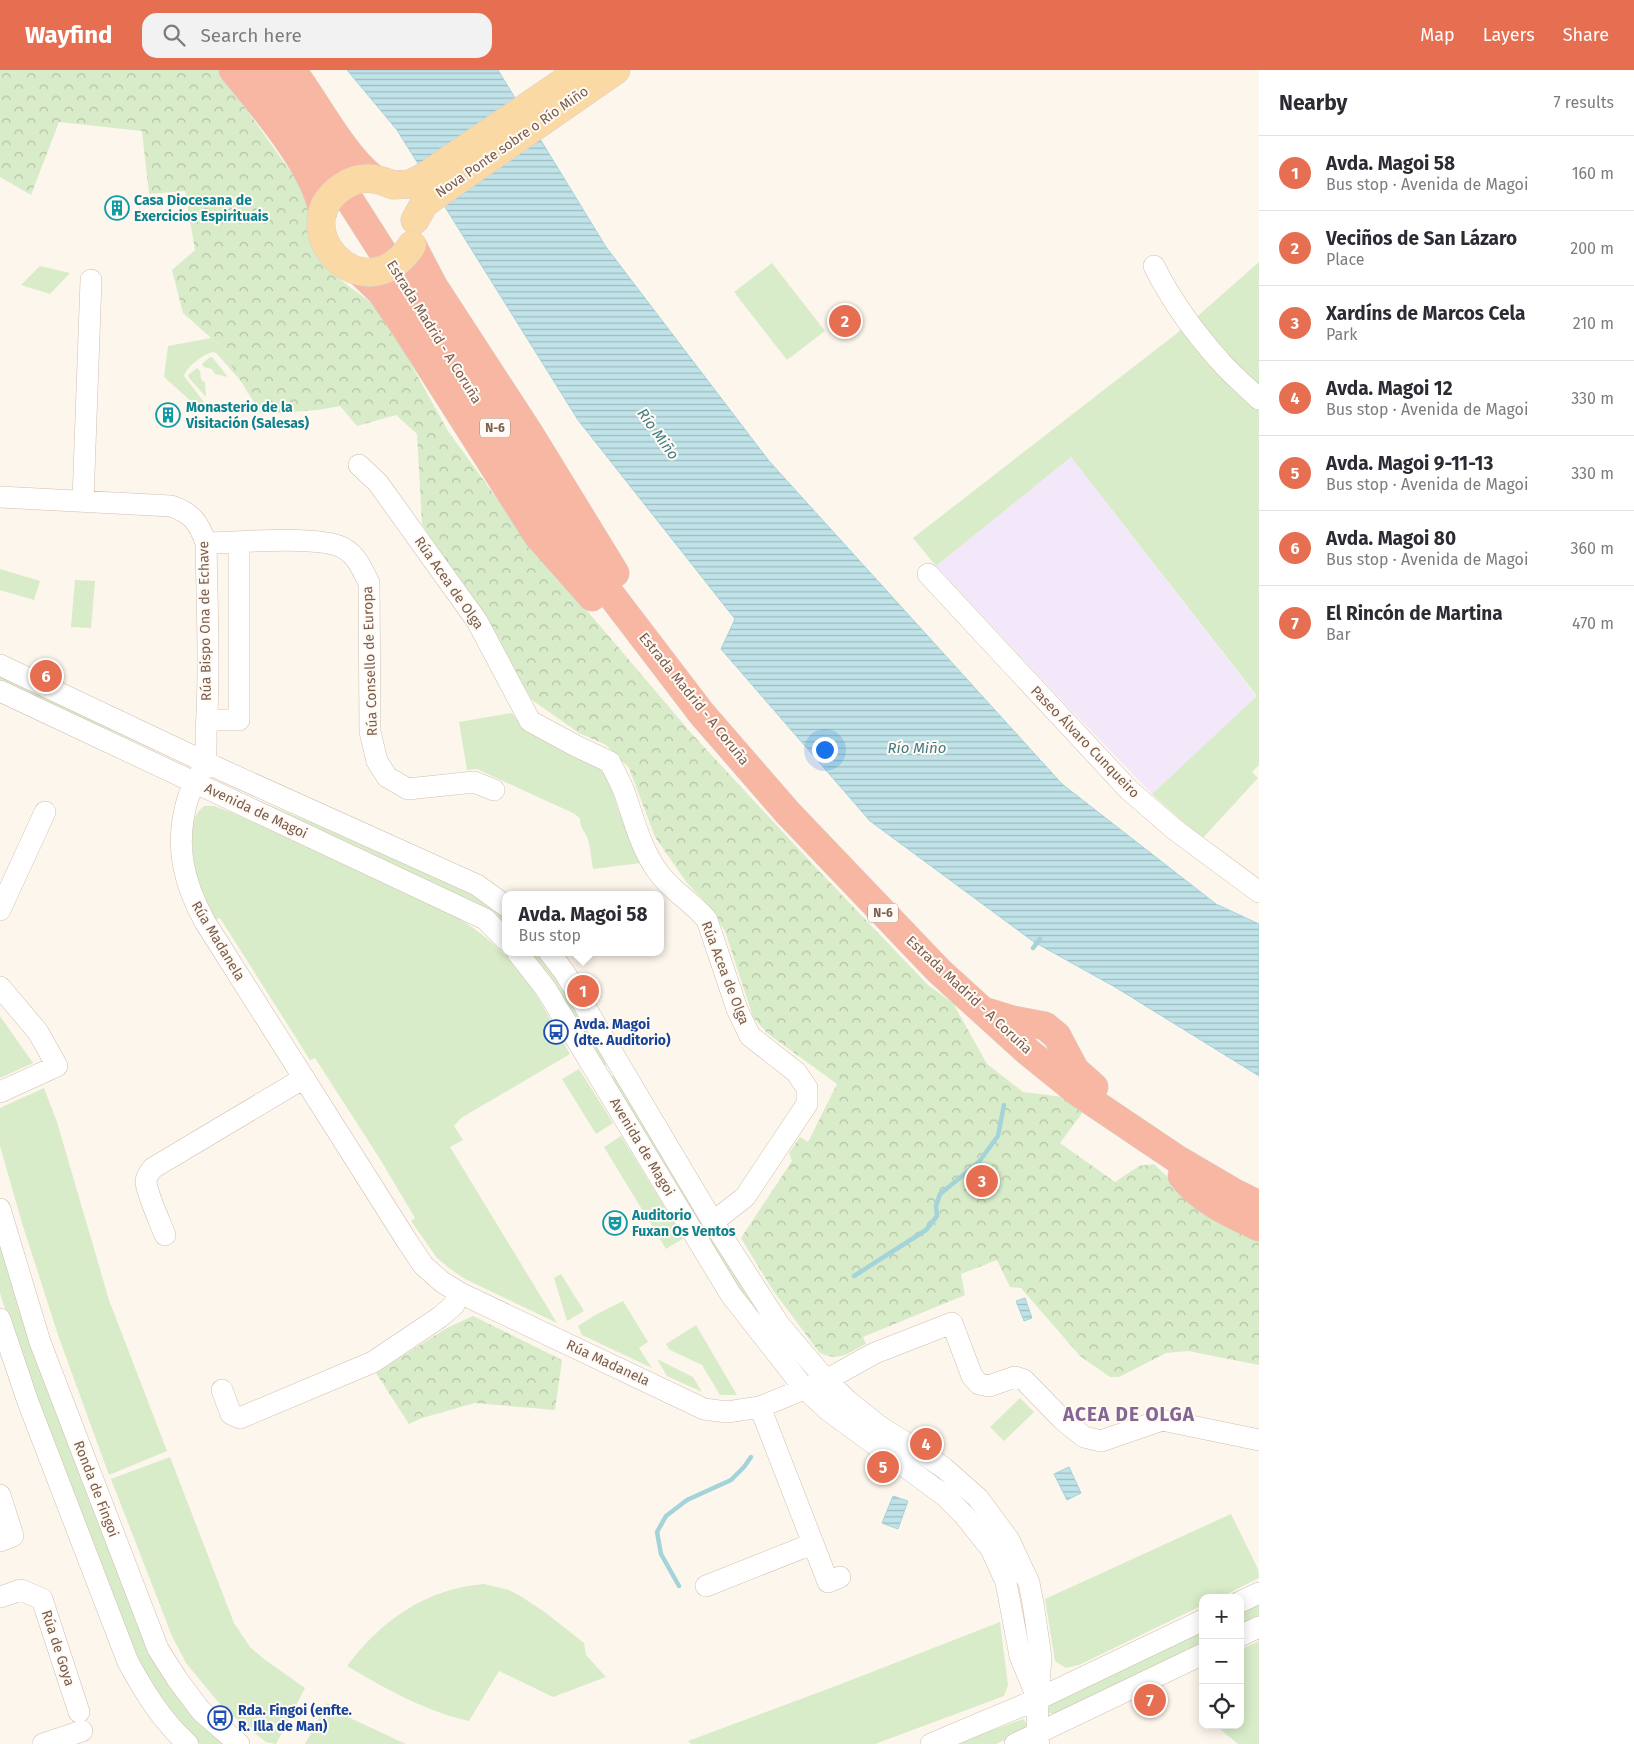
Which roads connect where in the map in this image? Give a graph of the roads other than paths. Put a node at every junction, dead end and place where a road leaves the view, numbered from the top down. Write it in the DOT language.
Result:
graph roads {
  1 [pos="233,70"];
  2 [pos="260,70"];
  3 [pos="292,70"];
  4 [pos="581,70"];
  5 [pos="616,70"];
  6 [pos="383,182"];
  7 [pos="323,212"];
  8 [pos="414,232"];
  9 [pos="1154,266"];
  10 [pos="360,272"];
  11 [pos="91,280"];
  12 [pos="1259,399"];
  13 [pos="359,465"];
  14 [pos="0,496"];
  15 [pos="83,501"];
  16 [pos="239,542"];
  17 [pos="206,544"];
  18 [pos="928,574"];
  19 [pos="0,665"];
  20 [pos="0,691"];
  21 [pos="207,720"];
  22 [pos="204,762"];
  23 [pos="750,770"];
  24 [pos="195,782"];
  25 [pos="494,790"];
  26 [pos="45,812"];
  27 [pos="828,855"];
  28 [pos="1259,892"];
  29 [pos="502,903"];
  30 [pos="0,910"];
  31 [pos="502,936"];
  32 [pos="520,956"];
  33 [pos="552,956"];
  34 [pos="0,987"];
  35 [pos="304,1078"];
  36 [pos="0,1092"];
  37 [pos="1159,1147"];
  38 [pos="1259,1204"];
  39 [pos="0,1209"];
  40 [pos="713,1222"];
  41 [pos="1259,1227"];
  42 [pos="165,1235"];
  43 [pos="460,1293"];
  44 [pos="0,1319"];
  45 [pos="826,1380"];
  46 [pos="804,1388"];
  47 [pos="222,1390"];
  48 [pos="760,1407"];
  49 [pos="1259,1440"];
  50 [pos="0,1495"];
  51 [pos="0,1541"];
  52 [pos="812,1544"];
  53 [pos="840,1577"];
  54 [pos="706,1586"];
  55 [pos="1259,1593"];
  56 [pos="0,1597"];
  57 [pos="1244,1600"];
  58 [pos="1199,1622"];
  59 [pos="1259,1627"];
  60 [pos="1244,1634"];
  61 [pos="1199,1656"];
  62 [pos="1038,1699"];
  63 [pos="1038,1739"];
  64 [pos="43,1744"];
  65 [pos="188,1744"];
  66 [pos="239,1744"];
  67 [pos="931,1744"];
  68 [pos="1015,1744"];
  1 -- 7 [label="highway"];
  2 -- 23 [label="highway, Estrada Madrid - A Coruña / N-6"];
  3 -- 6 [label="highway"];
  4 -- 6 [label="main road, Nova Ponte sobre o Río Miño"];
  5 -- 8 [label="main road, Nova Ponte sobre o Río Miño"];
  6 -- 7 [label="main road, bridge"];
  6 -- 8 [label="main road"];
  7 -- 10 [label="main road, bridge"];
  8 -- 10 [label="main road, bridge"];
  8 -- 23 [label="highway"];
  9 -- 12 [label="street"];
  10 -- 27 [label="highway"];
  11 -- 15 [label="street"];
  13 -- 40 [label="street, Rúa Acea de Olga"];
  14 -- 15 [label="street, Rúa Bispo Ona de Echave"];
  15 -- 17 [label="street, Rúa Bispo Ona de Echave"];
  16 -- 17 [label="street, Rúa Consello de Europa"];
  16 -- 21 [label="street, Rúa Bispo Ona de Echave"];
  16 -- 25 [label="street, Rúa Consello de Europa"];
  17 -- 21 [label="street, Rúa Bispo Ona de Echave"];
  18 -- 28 [label="street, Paseo Álvaro Cunqueiro"];
  19 -- 22 [label="street, Avenida de Magoi"];
  20 -- 24 [label="street, Avenida de Magoi"];
  21 -- 22 [label="street, Rúa Bispo Ona de Echave"];
  22 -- 24 [label="street, Rúa Madanela"];
  22 -- 29 [label="street, Avenida de Magoi"];
  23 -- 27 [label="highway, Estrada Madrid - A Coruña / N-6"];
  24 -- 31 [label="street, Avenida de Magoi"];
  24 -- 35 [label="street, Rúa Madanela"];
  26 -- 30 [label="street"];
  27 -- 37 [label="highway, Estrada Madrid - A Coruña / N-6"];
  32 -- 46 [label="street, Avenida de Magoi"];
  33 -- 40 [label="street, Avenida de Magoi"];
  34 -- 36 [label="street"];
  35 -- 42 [label="street"];
  35 -- 43 [label="street, Rúa Madanela"];
  37 -- 38 [label="highway"];
  37 -- 41 [label="highway"];
  39 -- 66 [label="street, Ronda de Fingoi"];
  40 -- 45 [label="street, Avenida de Magoi"];
  43 -- 47 [label="street"];
  43 -- 48 [label="street, Rúa Madanela"];
  44 -- 65 [label="street"];
  45 -- 46 [label="street"];
  45 -- 49 [label="street"];
  45 -- 62 [label="street, Avenida de Magoi"];
  46 -- 48 [label="street, Rúa Madanela"];
  46 -- 62 [label="street, Avenida de Magoi"];
  48 -- 52 [label="street"];
  50 -- 51 [label="street"];
  52 -- 53 [label="street"];
  52 -- 54 [label="street"];
  55 -- 57 [label="street"];
  56 -- 64 [label="street, Rúa de Goya"];
  58 -- 62 [label="street"];
  59 -- 60 [label="street"];
  61 -- 63 [label="street"];
  62 -- 63 [label="street"];
  62 -- 67 [label="street"];
  63 -- 68 [label="street"];
}
